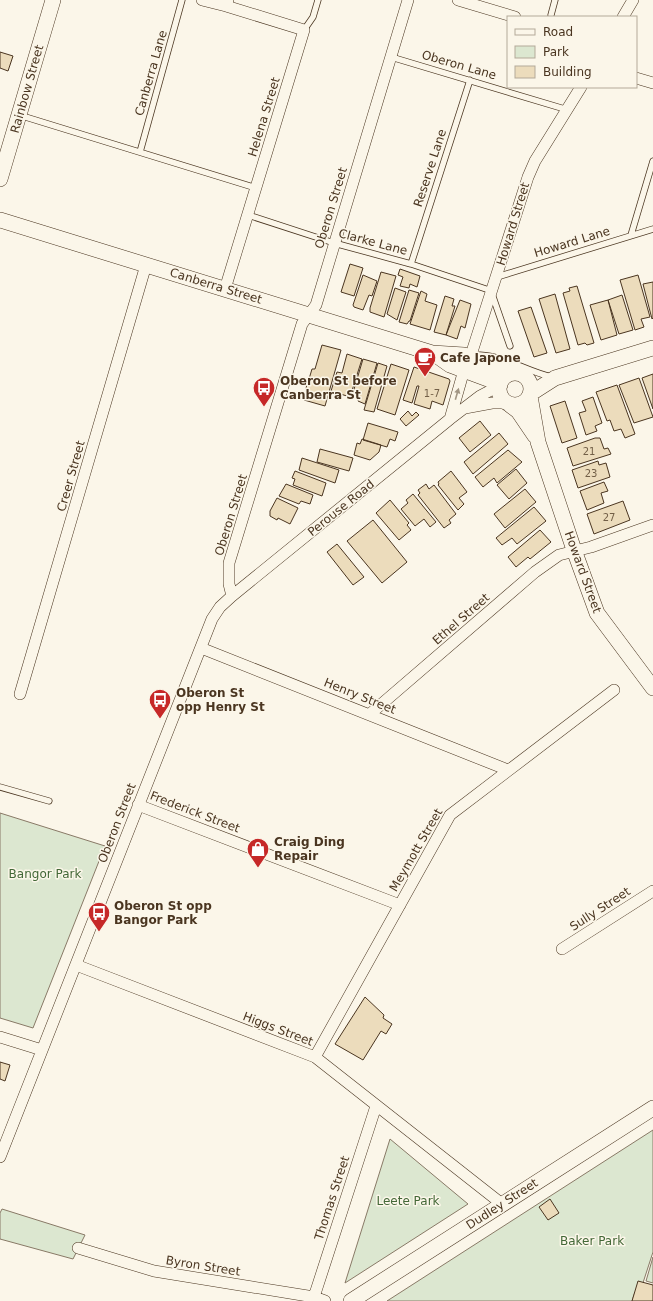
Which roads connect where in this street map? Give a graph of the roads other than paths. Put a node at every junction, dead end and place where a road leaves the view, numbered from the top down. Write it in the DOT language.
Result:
graph roads {
  1 [pos="53,0"];
  2 [pos="182,0"];
  3 [pos="202,0"];
  4 [pos="318,0"];
  5 [pos="408,0"];
  6 [pos="458,0"];
  7 [pos="555,0"];
  8 [pos="633,0"];
  9 [pos="227,3"];
  10 [pos="550,15"];
  11 [pos="512,16"];
  12 [pos="624,16"];
  13 [pos="304,30"];
  14 [pos="391,57"];
  15 [pos="637,78"];
  16 [pos="470,80"];
  17 [pos="653,83"];
  18 [pos="580,88"];
  19 [pos="568,110"];
  20 [pos="19,115"];
  21 [pos="140,152"];
  22 [pos="653,162"];
  23 [pos="0,178"];
  24 [pos="256,188"];
  25 [pos="0,211"];
  26 [pos="248,215"];
  27 [pos="0,221"];
  28 [pos="653,228"];
  29 [pos="631,235"];
  30 [pos="334,243"];
  31 [pos="411,264"];
  32 [pos="146,265"];
  33 [pos="497,277"];
  34 [pos="224,289"];
  35 [pos="492,292"];
  36 [pos="308,316"];
  37 [pos="510,346"];
  38 [pos="653,348"];
  39 [pos="466,359"];
  40 [pos="519,375"];
  41 [pos="554,378"];
  42 [pos="500,386"];
  43 [pos="530,395"];
  44 [pos="509,404"];
  45 [pos="463,409"];
  46 [pos="450,419"];
  47 [pos="538,442"];
  48 [pos="653,525"];
  49 [pos="574,550"];
  50 [pos="232,596"];
  51 [pos="201,648"];
  52 [pos="652,685"];
  53 [pos="614,690"];
  54 [pos="20,694"];
  55 [pos="370,714"];
  56 [pos="508,770"];
  57 [pos="0,787"];
  58 [pos="49,802"];
  59 [pos="138,805"];
  60 [pos="653,891"];
  61 [pos="400,905"];
  62 [pos="562,949"];
  63 [pos="76,965"];
  64 [pos="0,1037"];
  65 [pos="42,1050"];
  66 [pos="315,1057"];
  67 [pos="376,1106"];
  68 [pos="653,1108"];
  69 [pos="0,1157"];
  70 [pos="502,1204"];
  71 [pos="78,1248"];
  72 [pos="314,1297"];
  73 [pos="325,1301"];
  74 [pos="350,1301"];
  1 -- 20 [label="street, Rainbow Street"];
  2 -- 21 [label="lane, Canberra Lane"];
  3 -- 9 [label="street"];
  4 -- 13 [label="lane"];
  5 -- 14 [label="street, Oberon Street"];
  6 -- 11 [label="street"];
  7 -- 10 [label="lane"];
  8 -- 12 [label="street"];
  9 -- 13 [label="street"];
  13 -- 24 [label="street, Helena Street"];
  14 -- 16 [label="lane, Oberon Lane"];
  14 -- 30 [label="street, Oberon Street"];
  15 -- 17 [label="street"];
  16 -- 19 [label="lane, Oberon Lane"];
  16 -- 31 [label="lane, Reserve Lane"];
  18 -- 19 [label="street, Howard Street"];
  19 -- 33 [label="street, Howard Street"];
  20 -- 21 [label="lane"];
  20 -- 23 [label="street, Rainbow Street"];
  21 -- 24 [label="lane"];
  22 -- 29 [label="lane"];
  24 -- 26 [label="street, Helena Street"];
  25 -- 27 [label="street"];
  26 -- 30 [label="lane, Clarke Lane"];
  26 -- 34 [label="street, Helena Street"];
  27 -- 32 [label="street, Canberra Street"];
  28 -- 29 [label="lane, Howard Lane"];
  29 -- 33 [label="lane, Howard Lane"];
  30 -- 31 [label="lane, Clarke Lane"];
  30 -- 36 [label="street, Oberon Street"];
  31 -- 35 [label="lane, Clarke Lane"];
  32 -- 34 [label="street, Canberra Street"];
  32 -- 54 [label="street, Creer Street"];
  33 -- 35 [label="street, Howard Street"];
  34 -- 36 [label="street, Canberra Street"];
  35 -- 37 [label="lane"];
  35 -- 39 [label="street, Howard Street"];
  36 -- 39 [label="street, Canberra Street"];
  36 -- 50 [label="street, Oberon Street"];
  38 -- 41 [label="street"];
  39 -- 40 [label="street, Canberra Street"];
  39 -- 41 [label="lane"];
  39 -- 42 [label="street, Canberra Street"];
  46 -- 39 [label="street, one-way"];
  40 -- 41 [label="street"];
  40 -- 42 [label="street"];
  40 -- 43 [label="street"];
  41 -- 43 [label="street"];
  42 -- 44 [label="street"];
  42 -- 45 [label="street, Perouse Road"];
  43 -- 44 [label="street"];
  43 -- 47 [label="street, Howard Street"];
  44 -- 45 [label="street, Perouse Road"];
  44 -- 47 [label="street, Howard Street"];
  45 -- 46 [label="street, Perouse Road"];
  46 -- 50 [label="street, Perouse Road"];
  47 -- 49 [label="street, Howard Street"];
  48 -- 49 [label="street, Ethel Street"];
  49 -- 52 [label="street, Howard Street"];
  49 -- 55 [label="street, Ethel Street"];
  50 -- 51 [label="street, Oberon Street"];
  51 -- 55 [label="street, Henry Street"];
  51 -- 59 [label="street, Oberon Street"];
  53 -- 56 [label="street, Meymott Street"];
  55 -- 56 [label="street, Henry Street"];
  56 -- 61 [label="street, Meymott Street"];
  57 -- 58 [label="lane"];
  59 -- 61 [label="street, Frederick Street"];
  59 -- 63 [label="street, Oberon Street"];
  60 -- 62 [label="street, Sully Street"];
  61 -- 66 [label="street, Meymott Street"];
  63 -- 65 [label="street, Oberon Street"];
  63 -- 66 [label="street, Higgs Street"];
  64 -- 65 [label="street"];
  65 -- 69 [label="street, Oberon Street"];
  66 -- 67 [label="street, Higgs Street"];
  67 -- 70 [label="street, Higgs Street"];
  67 -- 72 [label="street, Thomas Street"];
  68 -- 70 [label="street, Dudley Street"];
  70 -- 74 [label="street, Dudley Street"];
  71 -- 72 [label="street, Byron Street"];
  72 -- 73 [label="street, Byron Street"];
}
